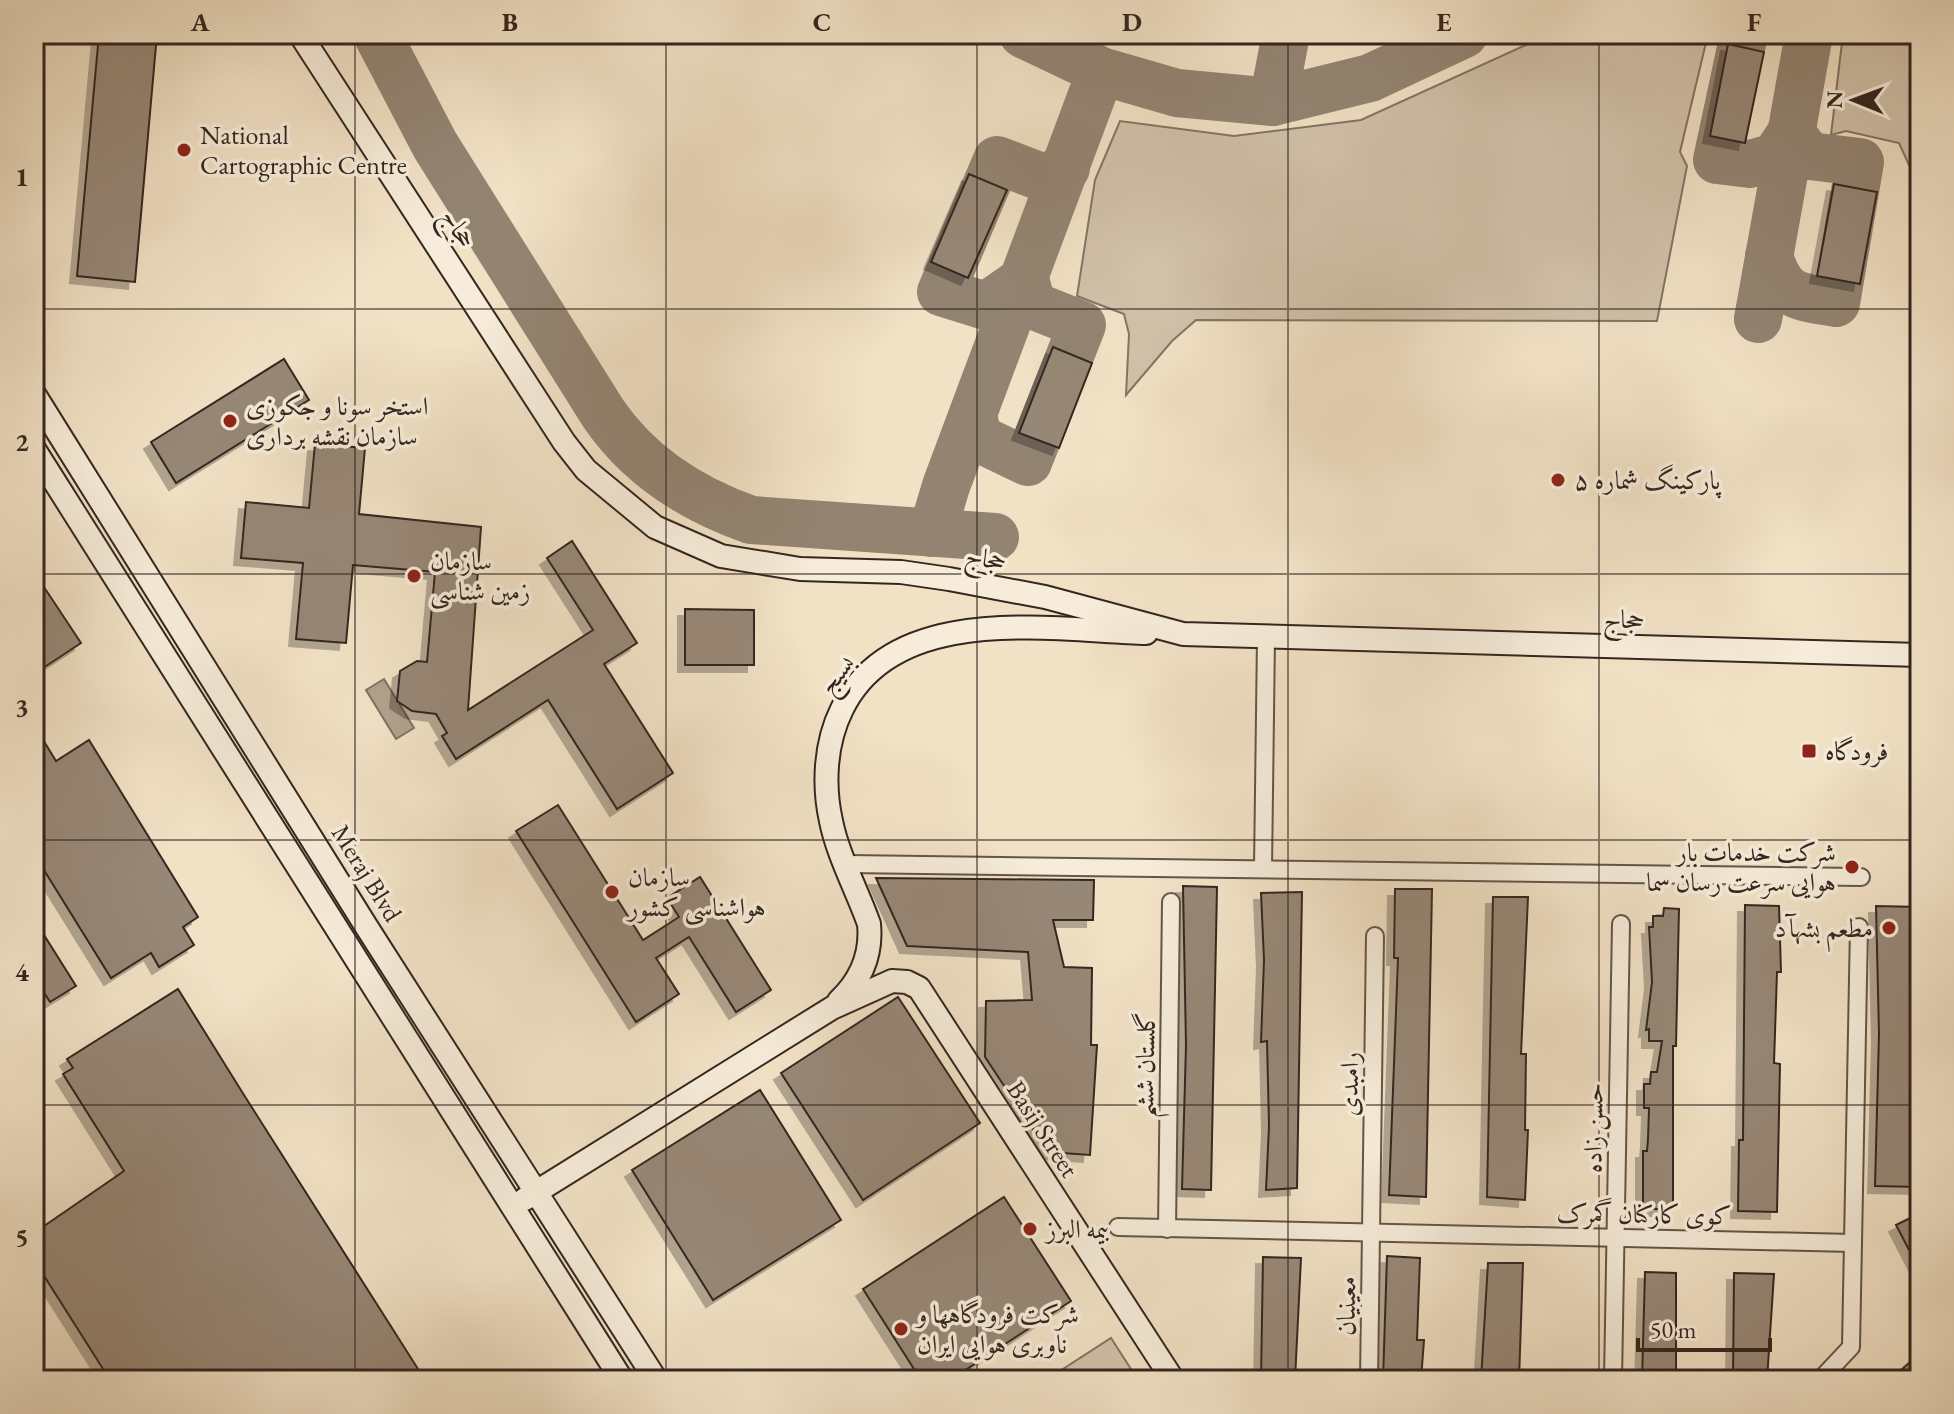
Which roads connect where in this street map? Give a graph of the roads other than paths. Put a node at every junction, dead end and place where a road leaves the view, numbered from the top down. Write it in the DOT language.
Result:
graph roads {
  1 [pos="300,34"];
  2 [pos="34,394"];
  3 [pos="34,449"];
  4 [pos="1183,634"];
  5 [pos="1266,637"];
  6 [pos="1920,655"];
  7 [pos="847,864"];
  8 [pos="1263,869"];
  9 [pos="1861,877"];
  10 [pos="1171,902"];
  11 [pos="1621,924"];
  12 [pos="366,926"];
  13 [pos="1859,927"];
  14 [pos="1375,936"];
  15 [pos="344,941"];
  16 [pos="832,1008"];
  17 [pos="536,1192"];
  18 [pos="513,1208"];
  19 [pos="1118,1227"];
  20 [pos="1167,1229"];
  21 [pos="1372,1233"];
  22 [pos="1615,1238"];
  23 [pos="1853,1243"];
  24 [pos="622,1380"];
  25 [pos="656,1380"];
  26 [pos="1173,1380"];
  27 [pos="1369,1380"];
  28 [pos="1613,1380"];
  29 [pos="1820,1380"];
  1 -- 4 [label="main road, حجاج"];
  2 -- 12 [label="main road, Meraj Blvd"];
  3 -- 15 [label="main road"];
  4 -- 5 [label="main road, حجاج"];
  4 -- 7 [label="main road, بسیج"];
  5 -- 6 [label="main road, حجاج"];
  5 -- 8 [label="street"];
  7 -- 8 [label="street"];
  7 -- 16 [label="main road, بسیج"];
  8 -- 9 [label="street"];
  10 -- 20 [label="street, گلستان ششم"];
  11 -- 22 [label="street, حسن زاده"];
  12 -- 15 [label="main road"];
  12 -- 17 [label="main road, Meraj Blvd"];
  13 -- 23 [label="street"];
  14 -- 21 [label="street, رامبدی"];
  15 -- 18 [label="main road"];
  16 -- 17 [label="main road"];
  16 -- 26 [label="main road, Basij Street"];
  17 -- 18 [label="main road"];
  17 -- 25 [label="main road, Meraj Blvd"];
  18 -- 24 [label="main road"];
  19 -- 20 [label="street, کوی کارکنان گمرک"];
  20 -- 21 [label="street, کوی کارکنان گمرک"];
  21 -- 22 [label="street, کوی کارکنان گمرک"];
  21 -- 27 [label="street, معینیان"];
  22 -- 23 [label="street, کوی کارکنان گمرک"];
  22 -- 28 [label="street, حسن زاده"];
  23 -- 29 [label="street"];
}
